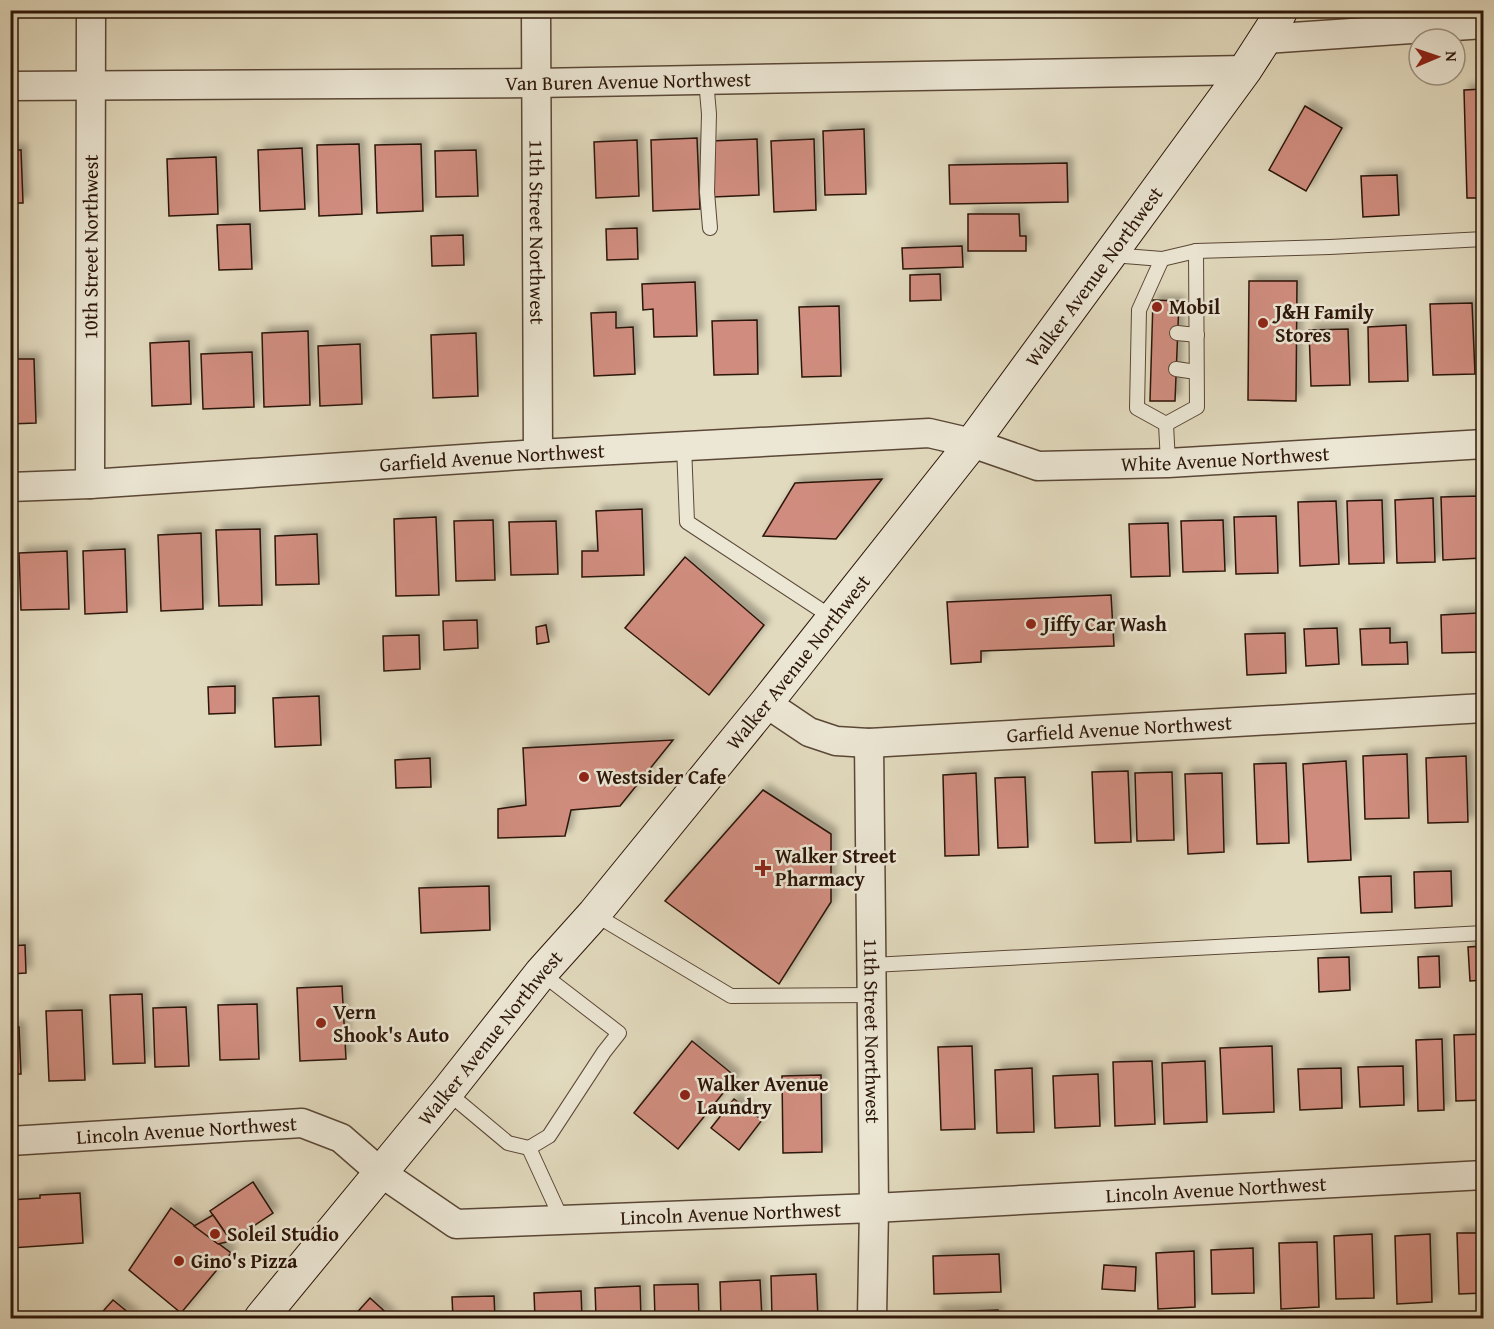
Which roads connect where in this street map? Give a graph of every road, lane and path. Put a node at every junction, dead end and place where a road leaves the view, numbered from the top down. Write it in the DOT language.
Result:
graph roads {
  1 [pos="91,10"];
  2 [pos="536,10"];
  3 [pos="1281,10"];
  4 [pos="1484,24"];
  5 [pos="1265,39"];
  6 [pos="1245,70"];
  7 [pos="706,80"];
  8 [pos="536,83"];
  9 [pos="10,86"];
  10 [pos="91,86"];
  11 [pos="710,228"];
  12 [pos="1484,239"];
  13 [pos="1196,251"];
  14 [pos="1111,255"];
  15 [pos="1162,259"];
  16 [pos="1138,332"];
  17 [pos="1152,332"];
  18 [pos="1177,333"];
  19 [pos="1197,335"];
  20 [pos="1176,369"];
  21 [pos="1196,372"];
  22 [pos="1166,424"];
  23 [pos="972,442"];
  24 [pos="1484,444"];
  25 [pos="684,446"];
  26 [pos="538,454"];
  27 [pos="1168,463"];
  28 [pos="90,484"];
  29 [pos="10,487"];
  30 [pos="833,618"];
  31 [pos="766,703"];
  32 [pos="1484,708"];
  33 [pos="869,743"];
  34 [pos="594,914"];
  35 [pos="1484,933"];
  36 [pos="872,965"];
  37 [pos="541,973"];
  38 [pos="872,995"];
  39 [pos="447,1092"];
  40 [pos="10,1141"];
  41 [pos="529,1148"];
  42 [pos="380,1172"];
  43 [pos="1484,1175"];
  44 [pos="874,1208"];
  45 [pos="562,1220"];
  46 [pos="261,1318"];
  47 [pos="872,1318"];
  1 -- 10 [label="street, 10th Street Northwest"];
  2 -- 8 [label="street, 11th Street Northwest"];
  3 -- 5 [label="main road, Walker Avenue Northwest"];
  4 -- 5 [label="street"];
  5 -- 6 [label="main road, Walker Avenue Northwest"];
  6 -- 7 [label="street, Van Buren Avenue Northwest"];
  6 -- 14 [label="main road, Walker Avenue Northwest"];
  7 -- 8 [label="street, Van Buren Avenue Northwest"];
  7 -- 11 [label="lane"];
  8 -- 10 [label="street, Van Buren Avenue Northwest"];
  8 -- 26 [label="street, 11th Street Northwest"];
  9 -- 10 [label="street, Van Buren Avenue Northwest"];
  10 -- 28 [label="street, 10th Street Northwest"];
  12 -- 13 [label="lane"];
  13 -- 15 [label="lane"];
  13 -- 19 [label="lane"];
  14 -- 15 [label="lane"];
  14 -- 23 [label="main road, Walker Avenue Northwest"];
  15 -- 16 [label="lane"];
  16 -- 17 [label="lane"];
  16 -- 22 [label="lane"];
  18 -- 19 [label="lane"];
  19 -- 21 [label="lane"];
  20 -- 21 [label="lane"];
  21 -- 22 [label="lane"];
  22 -- 27 [label="lane"];
  23 -- 25 [label="street, Garfield Avenue Northwest"];
  23 -- 27 [label="street, White Avenue Northwest"];
  23 -- 30 [label="main road, Walker Avenue Northwest"];
  24 -- 27 [label="street, White Avenue Northwest"];
  25 -- 26 [label="street, Garfield Avenue Northwest"];
  25 -- 30 [label="lane"];
  26 -- 28 [label="street, Garfield Avenue Northwest"];
  28 -- 29 [label="street, Garfield Avenue Northwest"];
  30 -- 31 [label="main road, Walker Avenue Northwest"];
  31 -- 33 [label="street, Garfield Avenue Northwest"];
  31 -- 34 [label="main road, Walker Avenue Northwest"];
  32 -- 33 [label="street, Garfield Avenue Northwest"];
  33 -- 36 [label="street, 11th Street Northwest"];
  34 -- 37 [label="main road, Walker Avenue Northwest"];
  34 -- 38 [label="lane"];
  35 -- 36 [label="lane"];
  36 -- 38 [label="street, 11th Street Northwest"];
  37 -- 39 [label="main road, Walker Avenue Northwest"];
  37 -- 41 [label="lane"];
  38 -- 44 [label="street, 11th Street Northwest"];
  39 -- 41 [label="lane"];
  39 -- 42 [label="main road, Walker Avenue Northwest"];
  40 -- 42 [label="street, Lincoln Avenue Northwest"];
  41 -- 45 [label="lane"];
  42 -- 45 [label="street, Lincoln Avenue Northwest"];
  42 -- 46 [label="main road, Walker Avenue Northwest"];
  43 -- 44 [label="street, Lincoln Avenue Northwest"];
  44 -- 45 [label="street, Lincoln Avenue Northwest"];
  44 -- 47 [label="street, 11th Street Northwest"];
}
